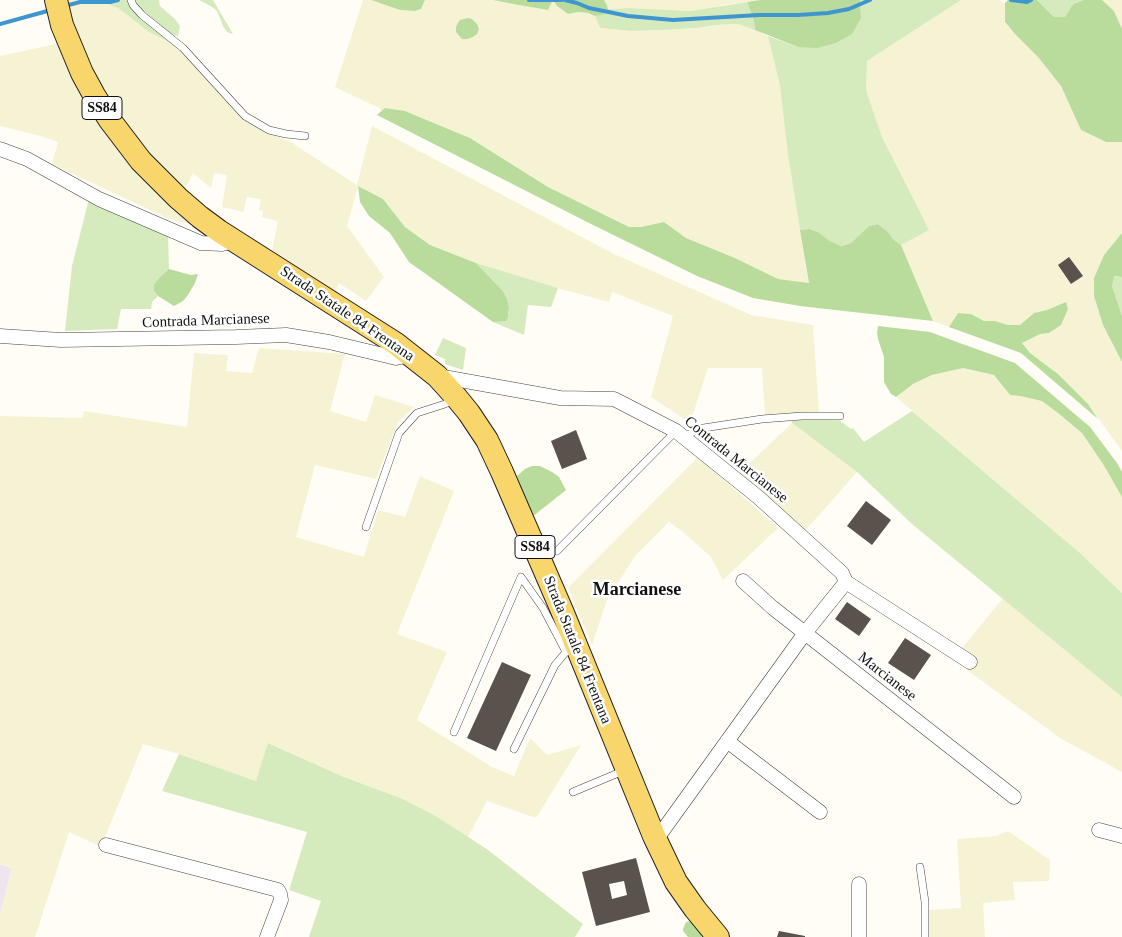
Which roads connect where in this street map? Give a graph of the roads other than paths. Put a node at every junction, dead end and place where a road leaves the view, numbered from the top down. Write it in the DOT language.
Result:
graph roads {
  1 [pos="56,0"];
  2 [pos="131,0"];
  3 [pos="305,136"];
  4 [pos="0,149"];
  5 [pos="236,241"];
  6 [pos="0,336"];
  7 [pos="410,355"];
  8 [pos="437,376"];
  9 [pos="456,397"];
  10 [pos="840,416"];
  11 [pos="680,434"];
  12 [pos="366,528"];
  13 [pos="557,551"];
  14 [pos="743,581"];
  15 [pos="846,582"];
  16 [pos="805,633"];
  17 [pos="571,649"];
  18 [pos="970,662"];
  19 [pos="454,732"];
  20 [pos="727,741"];
  21 [pos="514,749"];
  22 [pos="626,770"];
  23 [pos="573,792"];
  24 [pos="1014,798"];
  25 [pos="820,812"];
  26 [pos="1099,830"];
  27 [pos="654,836"];
  28 [pos="1122,836"];
  29 [pos="106,845"];
  30 [pos="920,867"];
  31 [pos="859,884"];
  32 [pos="267,937"];
  33 [pos="718,937"];
  34 [pos="859,937"];
  35 [pos="925,937"];
  1 -- 5 [label="main road, Strada Statale 84 Frentana / SS84"];
  2 -- 3 [label="lane"];
  4 -- 5 [label="street"];
  5 -- 7 [label="main road, Strada Statale 84 Frentana / SS84"];
  6 -- 7 [label="street, Contrada Marcianese"];
  7 -- 8 [label="main road, Strada Statale 84 Frentana / SS84"];
  8 -- 9 [label="main road, Strada Statale 84 Frentana / SS84"];
  8 -- 11 [label="street, Contrada Marcianese"];
  9 -- 12 [label="lane"];
  9 -- 17 [label="main road, Strada Statale 84 Frentana / SS84"];
  10 -- 11 [label="lane"];
  11 -- 13 [label="lane"];
  11 -- 15 [label="street, Contrada Marcianese"];
  14 -- 16 [label="street, Marcianese"];
  15 -- 16 [label="street"];
  15 -- 18 [label="street, Contrada Marcianese"];
  16 -- 20 [label="street"];
  16 -- 24 [label="street, Marcianese"];
  17 -- 19 [label="lane"];
  17 -- 21 [label="lane"];
  17 -- 22 [label="main road, Strada Statale 84 Frentana / SS84"];
  20 -- 25 [label="street"];
  20 -- 27 [label="street"];
  22 -- 23 [label="lane"];
  22 -- 27 [label="main road, Strada Statale 84 Frentana / SS84"];
  26 -- 28 [label="street"];
  27 -- 33 [label="main road, Strada Statale 84 Frentana / SS84"];
  29 -- 32 [label="street"];
  30 -- 35 [label="lane"];
  31 -- 34 [label="street"];
}
